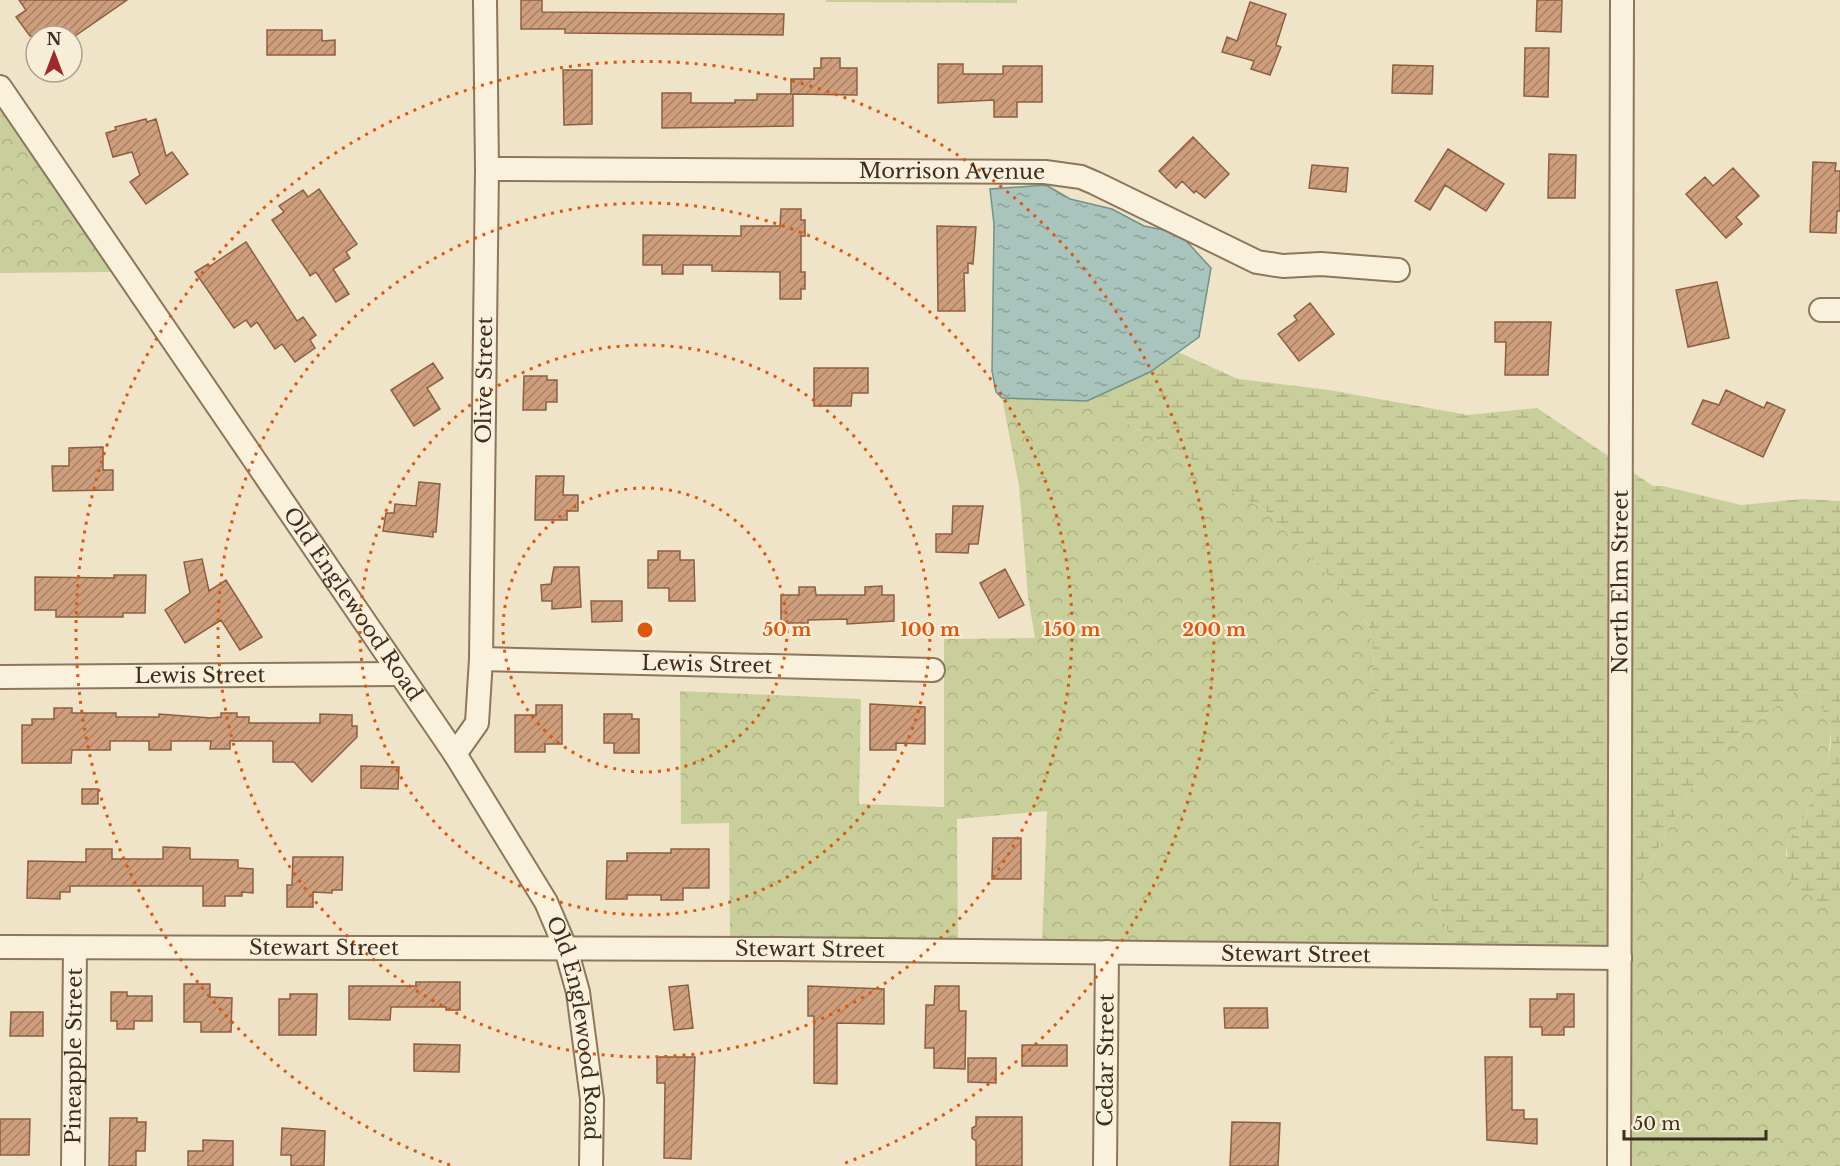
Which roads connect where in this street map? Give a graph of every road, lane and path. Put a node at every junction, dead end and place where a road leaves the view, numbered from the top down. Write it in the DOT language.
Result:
graph roads {
  1 [pos="485,0"];
  2 [pos="1622,0"];
  3 [pos="0,87"];
  4 [pos="487,169"];
  5 [pos="1398,270"];
  6 [pos="481,659"];
  7 [pos="933,670"];
  8 [pos="399,674"];
  9 [pos="0,678"];
  10 [pos="455,754"];
  11 [pos="0,947"];
  12 [pos="75,948"];
  13 [pos="566,949"];
  14 [pos="1107,952"];
  15 [pos="1620,958"];
  16 [pos="73,1166"];
  17 [pos="591,1166"];
  18 [pos="1105,1166"];
  19 [pos="1619,1166"];
  1 -- 4 [label="street, Olive Street"];
  2 -- 15 [label="street, North Elm Street"];
  3 -- 8 [label="street, Old Englewood Road"];
  4 -- 5 [label="street, Morrison Avenue"];
  4 -- 6 [label="street, Olive Street"];
  6 -- 7 [label="street, Lewis Street"];
  6 -- 10 [label="street, Olive Street"];
  8 -- 9 [label="street, Lewis Street"];
  8 -- 10 [label="street, Old Englewood Road"];
  10 -- 13 [label="street, Old Englewood Road"];
  11 -- 12 [label="street, Stewart Street"];
  12 -- 13 [label="street, Stewart Street"];
  12 -- 16 [label="street, Pineapple Street"];
  13 -- 14 [label="street, Stewart Street"];
  13 -- 17 [label="street, Old Englewood Road"];
  14 -- 15 [label="street, Stewart Street"];
  14 -- 18 [label="street, Cedar Street"];
  15 -- 19 [label="street, North Elm Street"];
}
